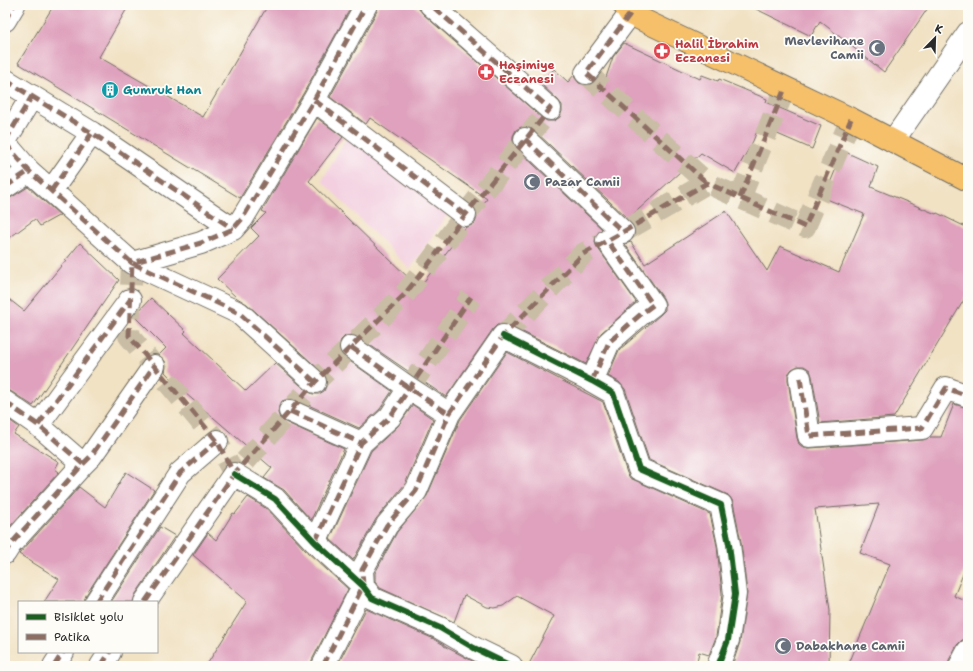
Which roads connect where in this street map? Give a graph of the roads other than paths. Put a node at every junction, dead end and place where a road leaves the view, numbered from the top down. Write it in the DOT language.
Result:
graph roads {
  1 [pos="14,5"];
  2 [pos="366,5"];
  3 [pos="431,5"];
  4 [pos="627,10"];
  5 [pos="5,20"];
  6 [pos="968,33"];
  7 [pos="586,73"];
  8 [pos="5,80"];
  9 [pos="32,96"];
  10 [pos="314,100"];
  11 [pos="550,109"];
  12 [pos="92,134"];
  13 [pos="526,139"];
  14 [pos="893,141"];
  15 [pos="5,142"];
  16 [pos="29,171"];
  17 [pos="968,180"];
  18 [pos="5,187"];
  19 [pos="51,191"];
  20 [pos="465,215"];
  21 [pos="233,229"];
  22 [pos="132,263"];
  23 [pos="130,300"];
  24 [pos="351,347"];
  25 [pos="154,366"];
  26 [pos="800,378"];
  27 [pos="592,381"];
  28 [pos="315,382"];
  29 [pos="409,388"];
  30 [pos="968,396"];
  31 [pos="5,402"];
  32 [pos="290,411"];
  33 [pos="449,414"];
  34 [pos="38,425"];
  35 [pos="217,441"];
  36 [pos="361,443"];
  37 [pos="83,464"];
  38 [pos="315,542"];
  39 [pos="7,546"];
  40 [pos="363,586"];
  41 [pos="97,601"];
  42 [pos="146,601"];
  43 [pos="968,651"];
  44 [pos="62,653"];
  45 [pos="109,653"];
  46 [pos="54,666"];
  47 [pos="100,666"];
  48 [pos="323,666"];
  49 [pos="511,666"];
  50 [pos="718,666"];
  51 [pos="960,666"];
  1 -- 5 [label="street"];
  2 -- 10 [label="street"];
  3 -- 11 [label="street"];
  4 -- 7 [label="street"];
  4 -- 14 [label="main road"];
  6 -- 14 [label="street"];
  8 -- 9 [label="street"];
  9 -- 12 [label="street"];
  9 -- 15 [label="street"];
  10 -- 20 [label="street"];
  10 -- 21 [label="street"];
  12 -- 19 [label="street"];
  12 -- 21 [label="street"];
  13 -- 27 [label="street"];
  14 -- 17 [label="main road"];
  15 -- 16 [label="street"];
  16 -- 18 [label="street"];
  16 -- 19 [label="street"];
  19 -- 22 [label="street"];
  21 -- 22 [label="street"];
  22 -- 28 [label="street"];
  23 -- 34 [label="street"];
  24 -- 29 [label="street"];
  25 -- 37 [label="street"];
  26 -- 30 [label="street"];
  27 -- 33 [label="street"];
  27 -- 50 [label="street"];
  29 -- 33 [label="street"];
  29 -- 36 [label="street"];
  31 -- 34 [label="street"];
  32 -- 36 [label="street"];
  33 -- 40 [label="street"];
  34 -- 37 [label="street"];
  35 -- 41 [label="street"];
  36 -- 38 [label="street"];
  37 -- 39 [label="street"];
  38 -- 40 [label="street"];
  38 -- 42 [label="street"];
  40 -- 48 [label="street"];
  40 -- 49 [label="street"];
  43 -- 51 [label="street"];
  44 -- 46 [label="street"];
  45 -- 47 [label="street"];
}
